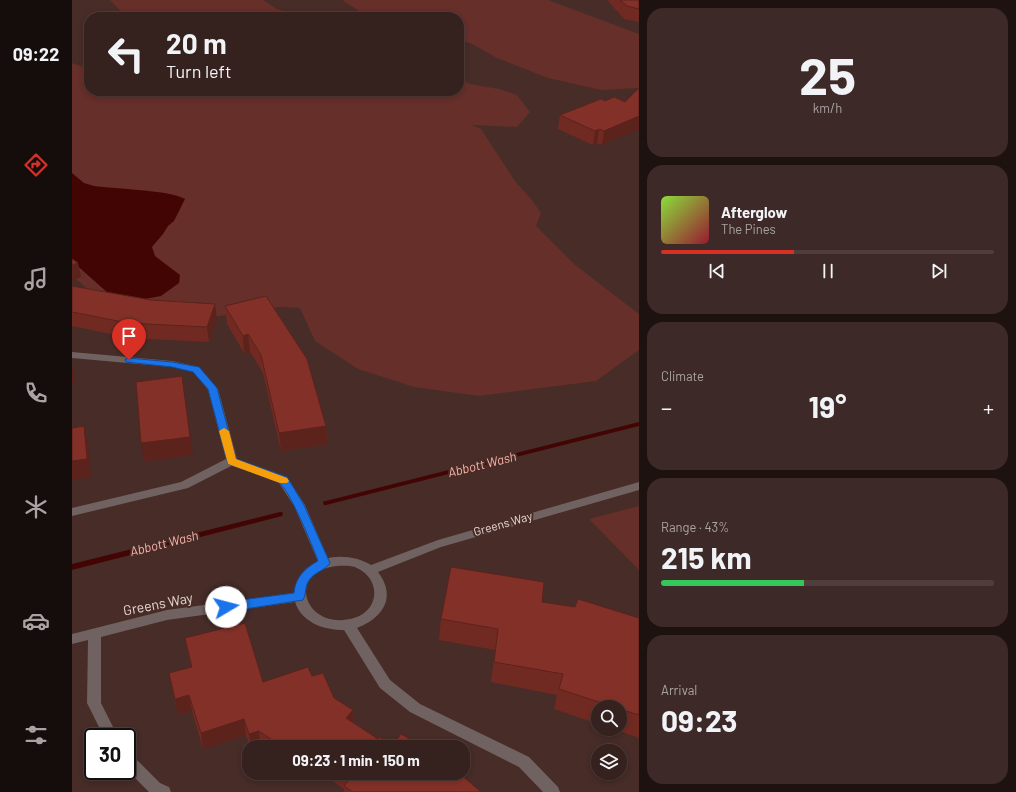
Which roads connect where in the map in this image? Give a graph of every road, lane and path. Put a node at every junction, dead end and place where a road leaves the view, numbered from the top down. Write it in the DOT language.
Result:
graph roads {
  1 [pos="72,355"];
  2 [pos="232,461"];
  3 [pos="639,486"];
  4 [pos="72,512"];
  5 [pos="324,563"];
  6 [pos="370,570"];
  7 [pos="300,597"];
  8 [pos="348,625"];
  9 [pos="96,633"];
  10 [pos="72,639"];
  11 [pos="106,728"];
  12 [pos="136,769"];
  13 [pos="164,792"];
  14 [pos="553,792"];
  1 -- 2 [label="street"];
  2 -- 4 [label="street"];
  2 -- 5 [label="street"];
  3 -- 6 [label="street, Greens Way"];
  5 -- 6 [label="street"];
  5 -- 7 [label="street"];
  6 -- 8 [label="street"];
  7 -- 8 [label="street"];
  7 -- 9 [label="street, Greens Way"];
  8 -- 14 [label="street"];
  9 -- 10 [label="street, Greens Way"];
  9 -- 11 [label="street"];
  12 -- 13 [label="street"];
}
